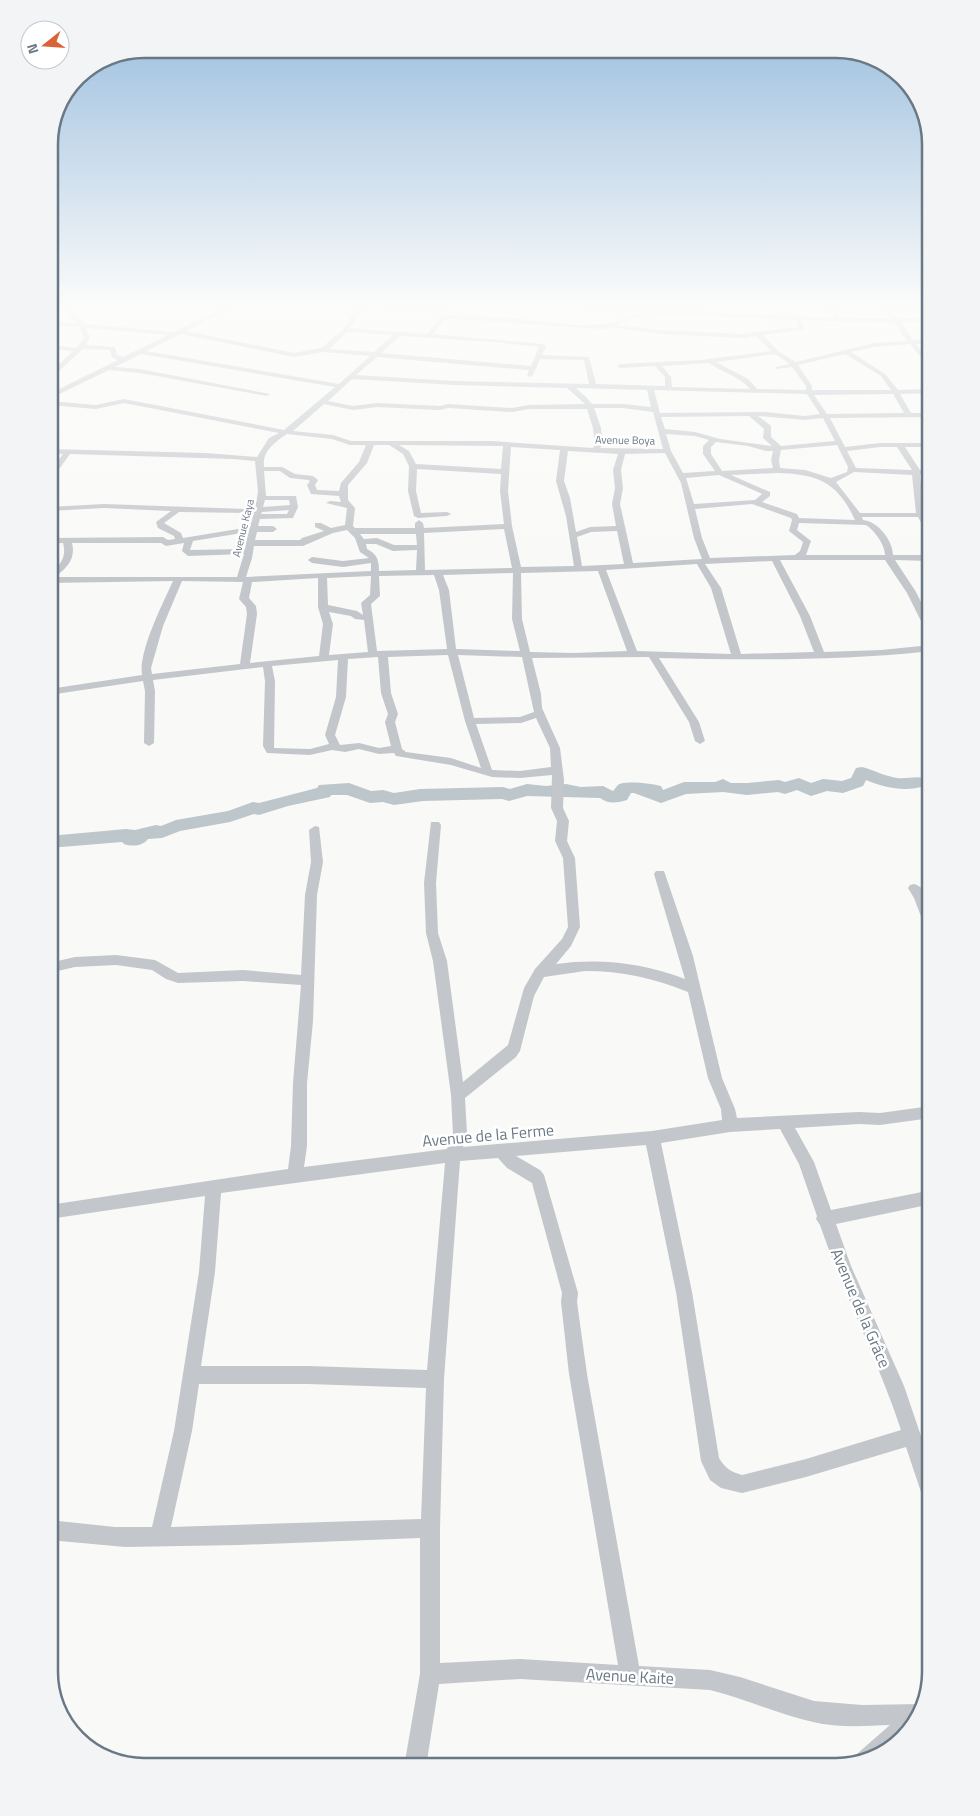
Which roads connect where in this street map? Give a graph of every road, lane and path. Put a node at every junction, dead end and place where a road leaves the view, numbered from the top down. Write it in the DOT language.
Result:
graph roads {
  1 [pos="650,389"];
  2 [pos="244,390"];
  3 [pos="336,390"];
  4 [pos="574,390"];
  5 [pos="701,390"];
  6 [pos="755,391"];
  7 [pos="922,391"];
  8 [pos="809,392"];
  9 [pos="896,392"];
  10 [pos="267,394"];
  11 [pos="323,402"];
  12 [pos="58,404"];
  13 [pos="590,406"];
  14 [pos="656,413"];
  15 [pos="752,415"];
  16 [pos="908,415"];
  17 [pos="922,415"];
  18 [pos="825,416"];
  19 [pos="661,431"];
  20 [pos="285,432"];
  21 [pos="714,440"];
  22 [pos="371,443"];
  23 [pos="391,443"];
  24 [pos="507,444"];
  25 [pos="899,445"];
  26 [pos="922,445"];
  27 [pos="841,446"];
  28 [pos="778,447"];
  29 [pos="564,449"];
  30 [pos="58,451"];
  31 [pos="594,451"];
  32 [pos="667,451"];
  33 [pos="68,452"];
  34 [pos="622,452"];
  35 [pos="259,459"];
  36 [pos="58,464"];
  37 [pos="413,466"];
  38 [pos="776,470"];
  39 [pos="852,470"];
  40 [pos="505,472"];
  41 [pos="916,472"];
  42 [pos="922,472"];
  43 [pos="260,473"];
  44 [pos="720,473"];
  45 [pos="680,476"];
  46 [pos="832,481"];
  47 [pos="343,494"];
  48 [pos="262,498"];
  49 [pos="330,503"];
  50 [pos="757,503"];
  51 [pos="349,505"];
  52 [pos="690,507"];
  53 [pos="58,509"];
  54 [pos="176,509"];
  55 [pos="258,513"];
  56 [pos="448,514"];
  57 [pos="920,514"];
  58 [pos="418,516"];
  59 [pos="922,517"];
  60 [pos="859,519"];
  61 [pos="796,520"];
  62 [pos="318,525"];
  63 [pos="508,526"];
  64 [pos="621,528"];
  65 [pos="254,529"];
  66 [pos="273,529"];
  67 [pos="351,529"];
  68 [pos="330,531"];
  69 [pos="420,531"];
  70 [pos="572,534"];
  71 [pos="189,539"];
  72 [pos="179,540"];
  73 [pos="58,542"];
  74 [pos="67,542"];
  75 [pos="362,542"];
  76 [pos="303,543"];
  77 [pos="249,547"];
  78 [pos="422,547"];
  79 [pos="311,552"];
  80 [pos="800,555"];
  81 [pos="922,558"];
  82 [pos="775,559"];
  83 [pos="889,559"];
  84 [pos="375,560"];
  85 [pos="703,561"];
  86 [pos="629,565"];
  87 [pos="579,568"];
  88 [pos="601,568"];
  89 [pos="517,569"];
  90 [pos="58,571"];
  91 [pos="420,572"];
  92 [pos="438,572"];
  93 [pos="322,575"];
  94 [pos="348,575"];
  95 [pos="374,575"];
  96 [pos="299,576"];
  97 [pos="58,579"];
  98 [pos="178,579"];
  99 [pos="244,580"];
  100 [pos="346,587"];
  101 [pos="323,607"];
  102 [pos="922,614"];
  103 [pos="368,618"];
  104 [pos="922,649"];
  105 [pos="453,652"];
  106 [pos="378,654"];
  107 [pos="526,654"];
  108 [pos="633,654"];
  109 [pos="652,655"];
  110 [pos="820,655"];
  111 [pos="737,656"];
  112 [pos="343,657"];
  113 [pos="324,658"];
  114 [pos="267,664"];
  115 [pos="245,666"];
  116 [pos="146,679"];
  117 [pos="58,691"];
  118 [pos="539,714"];
  119 [pos="470,721"];
  120 [pos="700,741"];
  121 [pos="149,743"];
  122 [pos="336,747"];
  123 [pos="397,749"];
  124 [pos="557,770"];
  125 [pos="488,773"];
  126 [pos="435,825"];
  127 [pos="315,830"];
  128 [pos="660,874"];
  129 [pos="914,888"];
  130 [pos="922,902"];
  131 [pos="58,966"];
  132 [pos="543,971"];
  133 [pos="307,981"];
  134 [pos="695,990"];
  135 [pos="458,1095"];
  136 [pos="922,1113"];
  137 [pos="786,1124"];
  138 [pos="730,1126"];
  139 [pos="652,1138"];
  140 [pos="502,1152"];
  141 [pos="453,1155"];
  142 [pos="295,1175"];
  143 [pos="214,1187"];
  144 [pos="922,1199"];
  145 [pos="58,1211"];
  146 [pos="824,1219"];
  147 [pos="191,1376"];
  148 [pos="435,1379"];
  149 [pos="912,1436"];
  150 [pos="922,1465"];
  151 [pos="430,1528"];
  152 [pos="58,1531"];
  153 [pos="160,1536"];
  154 [pos="430,1674"];
  155 [pos="630,1676"];
  156 [pos="911,1715"];
  157 [pos="897,1733"];
  158 [pos="886,1743"];
  159 [pos="416,1758"];
  1 -- 14 [label="street"];
  2 -- 10 [label="street"];
  3 -- 11 [label="street"];
  4 -- 13 [label="street"];
  5 -- 6 [label="street"];
  6 -- 8 [label="street"];
  7 -- 9 [label="street"];
  8 -- 9 [label="street"];
  8 -- 18 [label="street"];
  9 -- 16 [label="street"];
  11 -- 13 [label="street"];
  11 -- 20 [label="street"];
  12 -- 20 [label="street, Avenue Boya"];
  13 -- 14 [label="street"];
  13 -- 31 [label="street"];
  14 -- 15 [label="street"];
  14 -- 19 [label="street"];
  15 -- 18 [label="street"];
  15 -- 28 [label="street"];
  16 -- 17 [label="street"];
  16 -- 18 [label="street"];
  18 -- 27 [label="street"];
  19 -- 21 [label="street"];
  19 -- 32 [label="street"];
  20 -- 22 [label="street, Avenue Boya"];
  20 -- 35 [label="street"];
  21 -- 28 [label="street"];
  21 -- 44 [label="street"];
  22 -- 23 [label="street, Avenue Boya"];
  22 -- 47 [label="street"];
  23 -- 24 [label="street, Avenue Boya"];
  23 -- 37 [label="street"];
  24 -- 29 [label="street, Avenue Boya"];
  24 -- 40 [label="street"];
  25 -- 26 [label="street"];
  25 -- 27 [label="street"];
  25 -- 41 [label="street"];
  27 -- 28 [label="street"];
  27 -- 39 [label="street"];
  28 -- 38 [label="street"];
  29 -- 31 [label="street, Avenue Boya"];
  29 -- 70 [label="street"];
  30 -- 33 [label="street"];
  31 -- 34 [label="street, Avenue Boya"];
  32 -- 34 [label="street, Avenue Boya"];
  32 -- 45 [label="street"];
  33 -- 35 [label="street"];
  33 -- 36 [label="street"];
  34 -- 64 [label="street"];
  35 -- 43 [label="street, Avenue Kaya"];
  37 -- 40 [label="street"];
  37 -- 58 [label="street"];
  38 -- 44 [label="street"];
  38 -- 46 [label="street"];
  39 -- 41 [label="street"];
  39 -- 46 [label="street"];
  40 -- 63 [label="street"];
  41 -- 42 [label="street"];
  41 -- 57 [label="street"];
  43 -- 47 [label="street"];
  43 -- 48 [label="street, Avenue Kaya"];
  44 -- 45 [label="street"];
  44 -- 50 [label="street"];
  45 -- 52 [label="street"];
  46 -- 60 [label="street"];
  47 -- 51 [label="street"];
  48 -- 55 [label="street, Avenue Kaya"];
  48 -- 55 [label="street"];
  49 -- 51 [label="street"];
  50 -- 52 [label="street"];
  50 -- 61 [label="street"];
  51 -- 67 [label="street"];
  52 -- 85 [label="street"];
  53 -- 54 [label="street"];
  54 -- 55 [label="street"];
  54 -- 72 [label="street"];
  55 -- 65 [label="street, Avenue Kaya"];
  56 -- 58 [label="street"];
  57 -- 59 [label="street"];
  57 -- 60 [label="street"];
  58 -- 69 [label="street"];
  60 -- 61 [label="street"];
  60 -- 83 [label="street"];
  61 -- 80 [label="street"];
  62 -- 68 [label="street"];
  63 -- 69 [label="street"];
  63 -- 89 [label="street"];
  64 -- 70 [label="street"];
  64 -- 86 [label="street"];
  65 -- 66 [label="street"];
  65 -- 71 [label="street"];
  65 -- 77 [label="street, Avenue Kaya"];
  67 -- 68 [label="street"];
  67 -- 69 [label="street"];
  67 -- 75 [label="street"];
  68 -- 76 [label="street"];
  69 -- 78 [label="street"];
  70 -- 87 [label="street"];
  71 -- 72 [label="street"];
  71 -- 77 [label="street"];
  72 -- 74 [label="street"];
  73 -- 74 [label="street"];
  74 -- 90 [label="street"];
  75 -- 78 [label="street"];
  75 -- 84 [label="street"];
  76 -- 77 [label="street"];
  76 -- 79 [label="street"];
  77 -- 99 [label="street, Avenue Kaya"];
  78 -- 91 [label="street"];
  79 -- 84 [label="street"];
  79 -- 96 [label="street"];
  80 -- 82 [label="street"];
  80 -- 83 [label="street"];
  81 -- 83 [label="street"];
  82 -- 85 [label="street"];
  82 -- 110 [label="street"];
  83 -- 102 [label="street"];
  84 -- 95 [label="street"];
  85 -- 86 [label="street"];
  85 -- 111 [label="street"];
  86 -- 88 [label="street"];
  87 -- 88 [label="street"];
  87 -- 89 [label="street"];
  88 -- 108 [label="street"];
  89 -- 92 [label="street"];
  89 -- 107 [label="street"];
  91 -- 92 [label="street"];
  91 -- 95 [label="street"];
  92 -- 105 [label="street"];
  93 -- 94 [label="street"];
  93 -- 96 [label="street"];
  93 -- 101 [label="street"];
  94 -- 95 [label="street"];
  94 -- 100 [label="street"];
  95 -- 103 [label="street"];
  96 -- 99 [label="street"];
  97 -- 98 [label="street"];
  98 -- 99 [label="street"];
  98 -- 116 [label="street"];
  99 -- 115 [label="street, Avenue Kaya"];
  101 -- 103 [label="street"];
  101 -- 113 [label="street"];
  103 -- 106 [label="street"];
  104 -- 110 [label="street"];
  105 -- 106 [label="street"];
  105 -- 107 [label="street"];
  105 -- 119 [label="street"];
  106 -- 112 [label="street"];
  106 -- 123 [label="street"];
  107 -- 108 [label="street"];
  107 -- 118 [label="street"];
  108 -- 109 [label="street"];
  109 -- 111 [label="street"];
  109 -- 120 [label="street"];
  110 -- 111 [label="street"];
  112 -- 113 [label="street"];
  112 -- 122 [label="street"];
  113 -- 114 [label="street"];
  114 -- 115 [label="street"];
  114 -- 122 [label="street"];
  115 -- 116 [label="street"];
  116 -- 117 [label="street"];
  116 -- 121 [label="street"];
  118 -- 119 [label="street"];
  118 -- 124 [label="street"];
  119 -- 125 [label="street"];
  122 -- 123 [label="street"];
  123 -- 125 [label="street"];
  124 -- 125 [label="street"];
  124 -- 132 [label="street"];
  126 -- 135 [label="street"];
  127 -- 133 [label="street"];
  128 -- 134 [label="street"];
  129 -- 130 [label="street"];
  131 -- 133 [label="street"];
  132 -- 134 [label="street"];
  132 -- 135 [label="street"];
  133 -- 142 [label="street"];
  134 -- 138 [label="street"];
  135 -- 141 [label="street"];
  136 -- 137 [label="street, Avenue de la Ferme"];
  137 -- 138 [label="street, Avenue de la Ferme"];
  137 -- 146 [label="street, Avenue de la Grâce"];
  138 -- 139 [label="street, Avenue de la Ferme"];
  139 -- 140 [label="street, Avenue de la Ferme"];
  139 -- 149 [label="street"];
  140 -- 141 [label="street, Avenue de la Ferme"];
  140 -- 155 [label="street"];
  141 -- 142 [label="street, Avenue de la Ferme"];
  141 -- 148 [label="street"];
  142 -- 143 [label="street, Avenue de la Ferme"];
  143 -- 145 [label="street, Avenue de la Ferme"];
  143 -- 147 [label="street"];
  144 -- 146 [label="street"];
  146 -- 149 [label="street, Avenue de la Grâce"];
  147 -- 148 [label="street"];
  147 -- 153 [label="street"];
  148 -- 151 [label="street"];
  149 -- 150 [label="street, Avenue de la Grâce"];
  151 -- 153 [label="street"];
  151 -- 154 [label="street"];
  152 -- 153 [label="street"];
  154 -- 155 [label="street, Avenue Kaite"];
  154 -- 159 [label="street"];
  155 -- 156 [label="street, Avenue Kaite"];
  157 -- 158 [label="street"];
}
